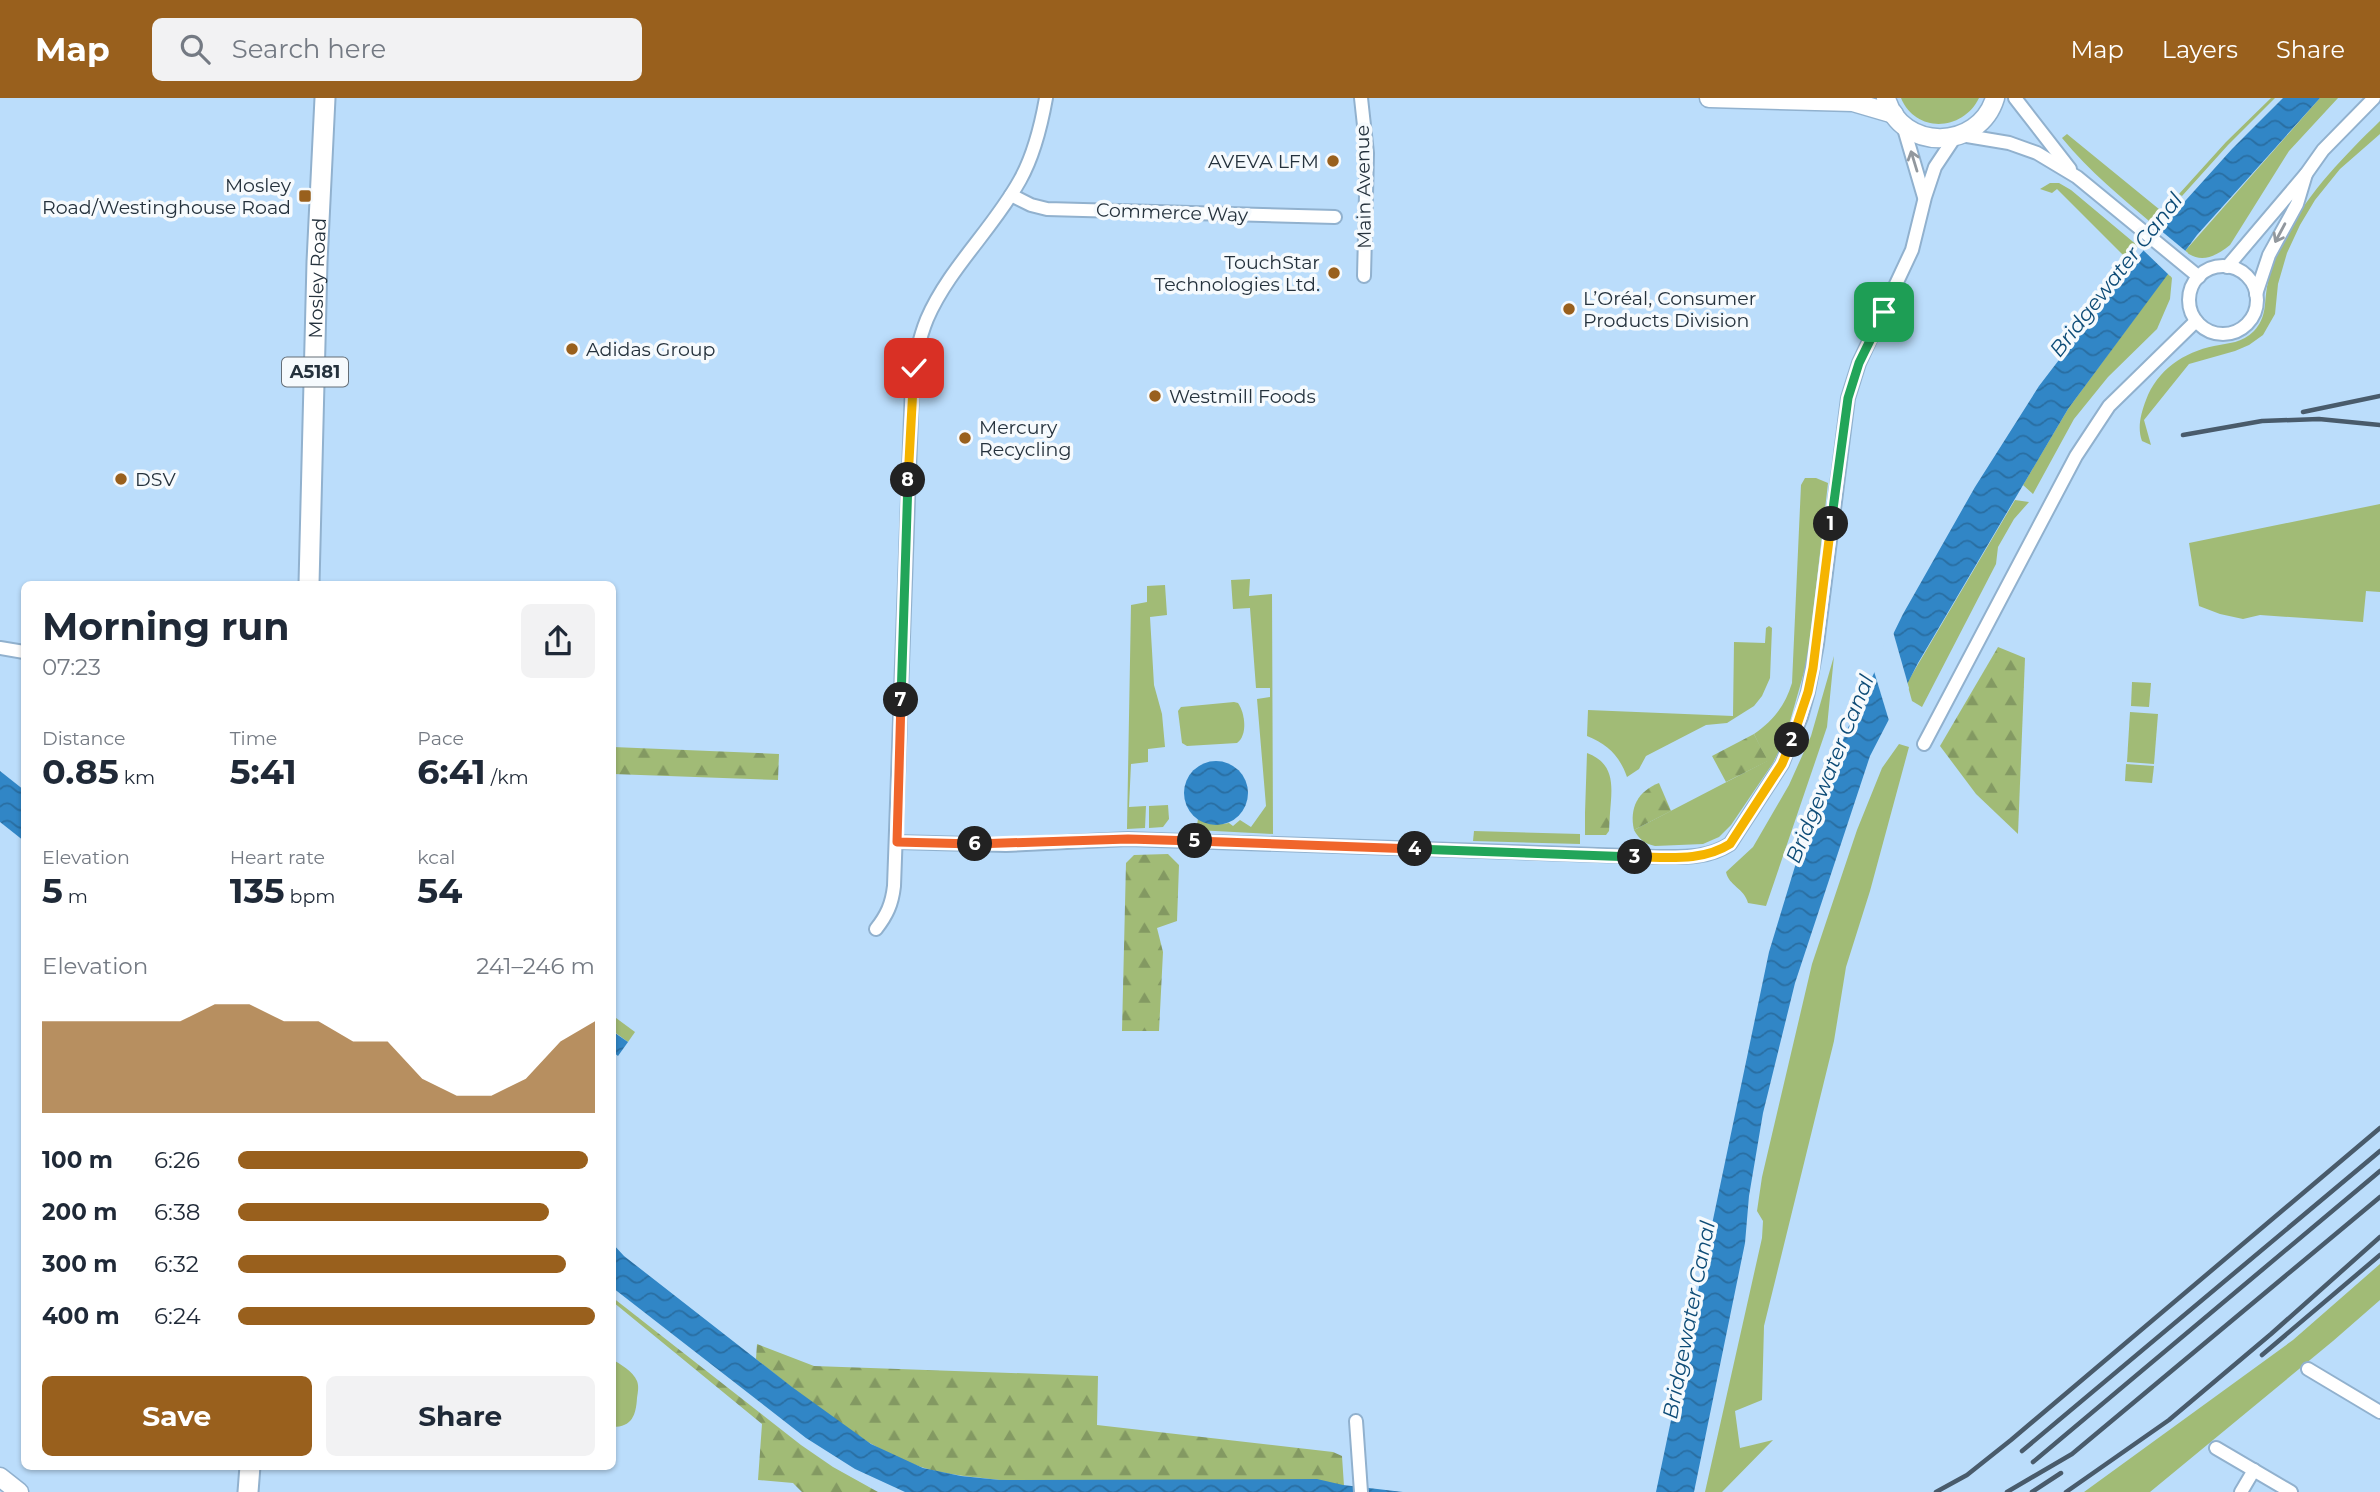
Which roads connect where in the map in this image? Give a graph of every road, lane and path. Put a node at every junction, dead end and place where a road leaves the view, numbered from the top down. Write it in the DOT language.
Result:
graph roads {
  1 [pos="325,98"];
  2 [pos="1046,98"];
  3 [pos="1361,98"];
  4 [pos="1709,98"];
  5 [pos="1995,98"];
  6 [pos="2015,98"];
  7 [pos="2374,98"];
  8 [pos="1894,112"];
  9 [pos="1958,136"];
  10 [pos="2306,174"];
  11 [pos="2077,177"];
  12 [pos="1011,195"];
  13 [pos="1924,197"];
  14 [pos="1335,217"];
  15 [pos="2227,267"];
  16 [pos="1364,275"];
  17 [pos="2199,277"];
  18 [pos="2256,294"];
  19 [pos="2196,321"];
  20 [pos="309,581"];
  21 [pos="0,648"];
  22 [pos="21,652"];
  23 [pos="1924,744"];
  24 [pos="897,842"];
  25 [pos="876,929"];
  26 [pos="2308,1369"];
  27 [pos="2380,1412"];
  28 [pos="1356,1421"];
  29 [pos="2216,1448"];
  30 [pos="250,1470"];
  31 [pos="2254,1470"];
  32 [pos="0,1478"];
  33 [pos="19,1492"];
  34 [pos="247,1492"];
  35 [pos="1361,1492"];
  36 [pos="2241,1492"];
  37 [pos="2291,1492"];
  1 -- 20 [label="main road, Mosley Road / A5181"];
  2 -- 12 [label="street"];
  3 -- 16 [label="street, Main Avenue"];
  4 -- 8 [label="street"];
  5 -- 9 [label="street"];
  6 -- 11 [label="street"];
  7 -- 10 [label="street"];
  8 -- 9 [label="street"];
  13 -- 8 [label="street, one-way"];
  9 -- 11 [label="street"];
  9 -- 13 [label="street"];
  10 -- 15 [label="street"];
  10 -- 18 [label="street, one-way"];
  11 -- 17 [label="street"];
  12 -- 14 [label="street, Commerce Way"];
  12 -- 24 [label="street"];
  13 -- 24 [label="street"];
  15 -- 17 [label="street"];
  15 -- 18 [label="street"];
  17 -- 19 [label="street"];
  18 -- 19 [label="street"];
  19 -- 23 [label="street"];
  21 -- 22 [label="street"];
  24 -- 25 [label="street"];
  26 -- 27 [label="street"];
  28 -- 35 [label="street"];
  29 -- 31 [label="street"];
  30 -- 34 [label="main road"];
  31 -- 36 [label="street"];
  31 -- 37 [label="street"];
  32 -- 33 [label="street"];
}
